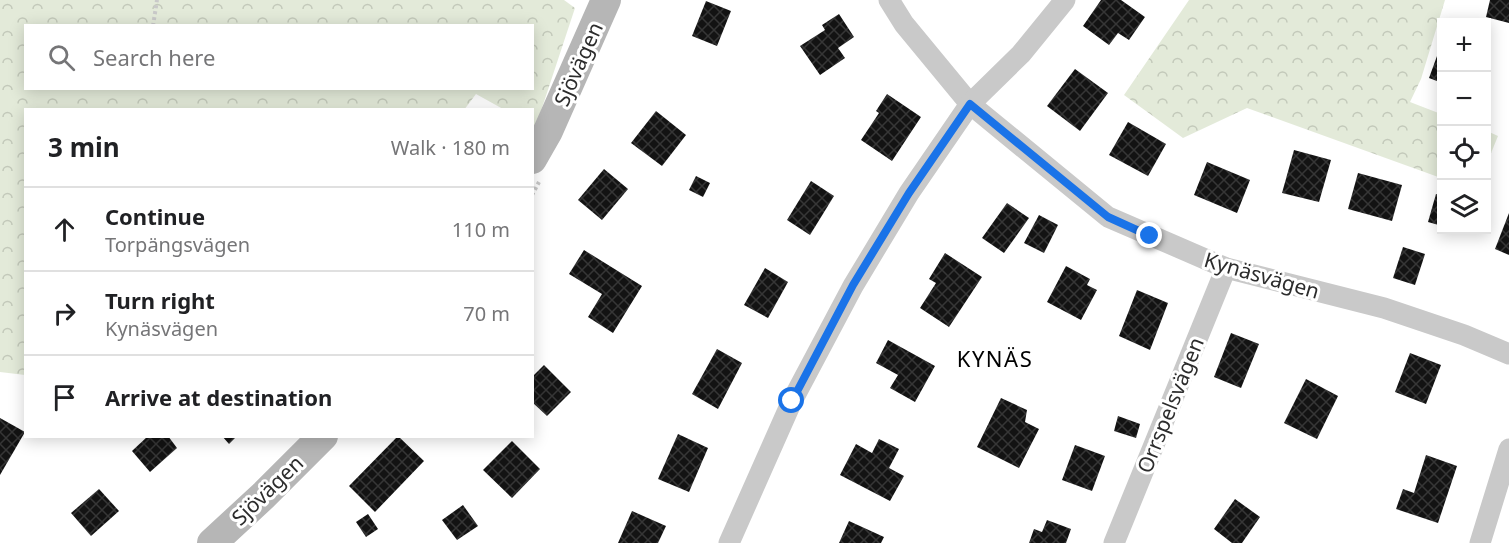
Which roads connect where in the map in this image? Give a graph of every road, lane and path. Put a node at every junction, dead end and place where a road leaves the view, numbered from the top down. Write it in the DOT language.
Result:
graph roads {
  1 [pos="157,0"];
  2 [pos="606,0"];
  3 [pos="889,0"];
  4 [pos="1065,0"];
  5 [pos="153,24"];
  6 [pos="970,104"];
  7 [pos="534,156"];
  8 [pos="1226,268"];
  9 [pos="1509,354"];
  10 [pos="321,438"];
  11 [pos="1509,449"];
  12 [pos="212,543"];
  13 [pos="729,543"];
  14 [pos="1114,543"];
  15 [pos="1480,543"];
  1 -- 5 [label="path"];
  2 -- 7 [label="street, Sjövägen"];
  3 -- 6 [label="street, Kynäsvägen"];
  4 -- 6 [label="street"];
  6 -- 8 [label="street, Kynäsvägen"];
  6 -- 13 [label="street"];
  8 -- 9 [label="street, Kynäsvägen"];
  8 -- 14 [label="street, Orrspelsvägen"];
  10 -- 12 [label="street, Sjövägen"];
  11 -- 15 [label="street"];
}
